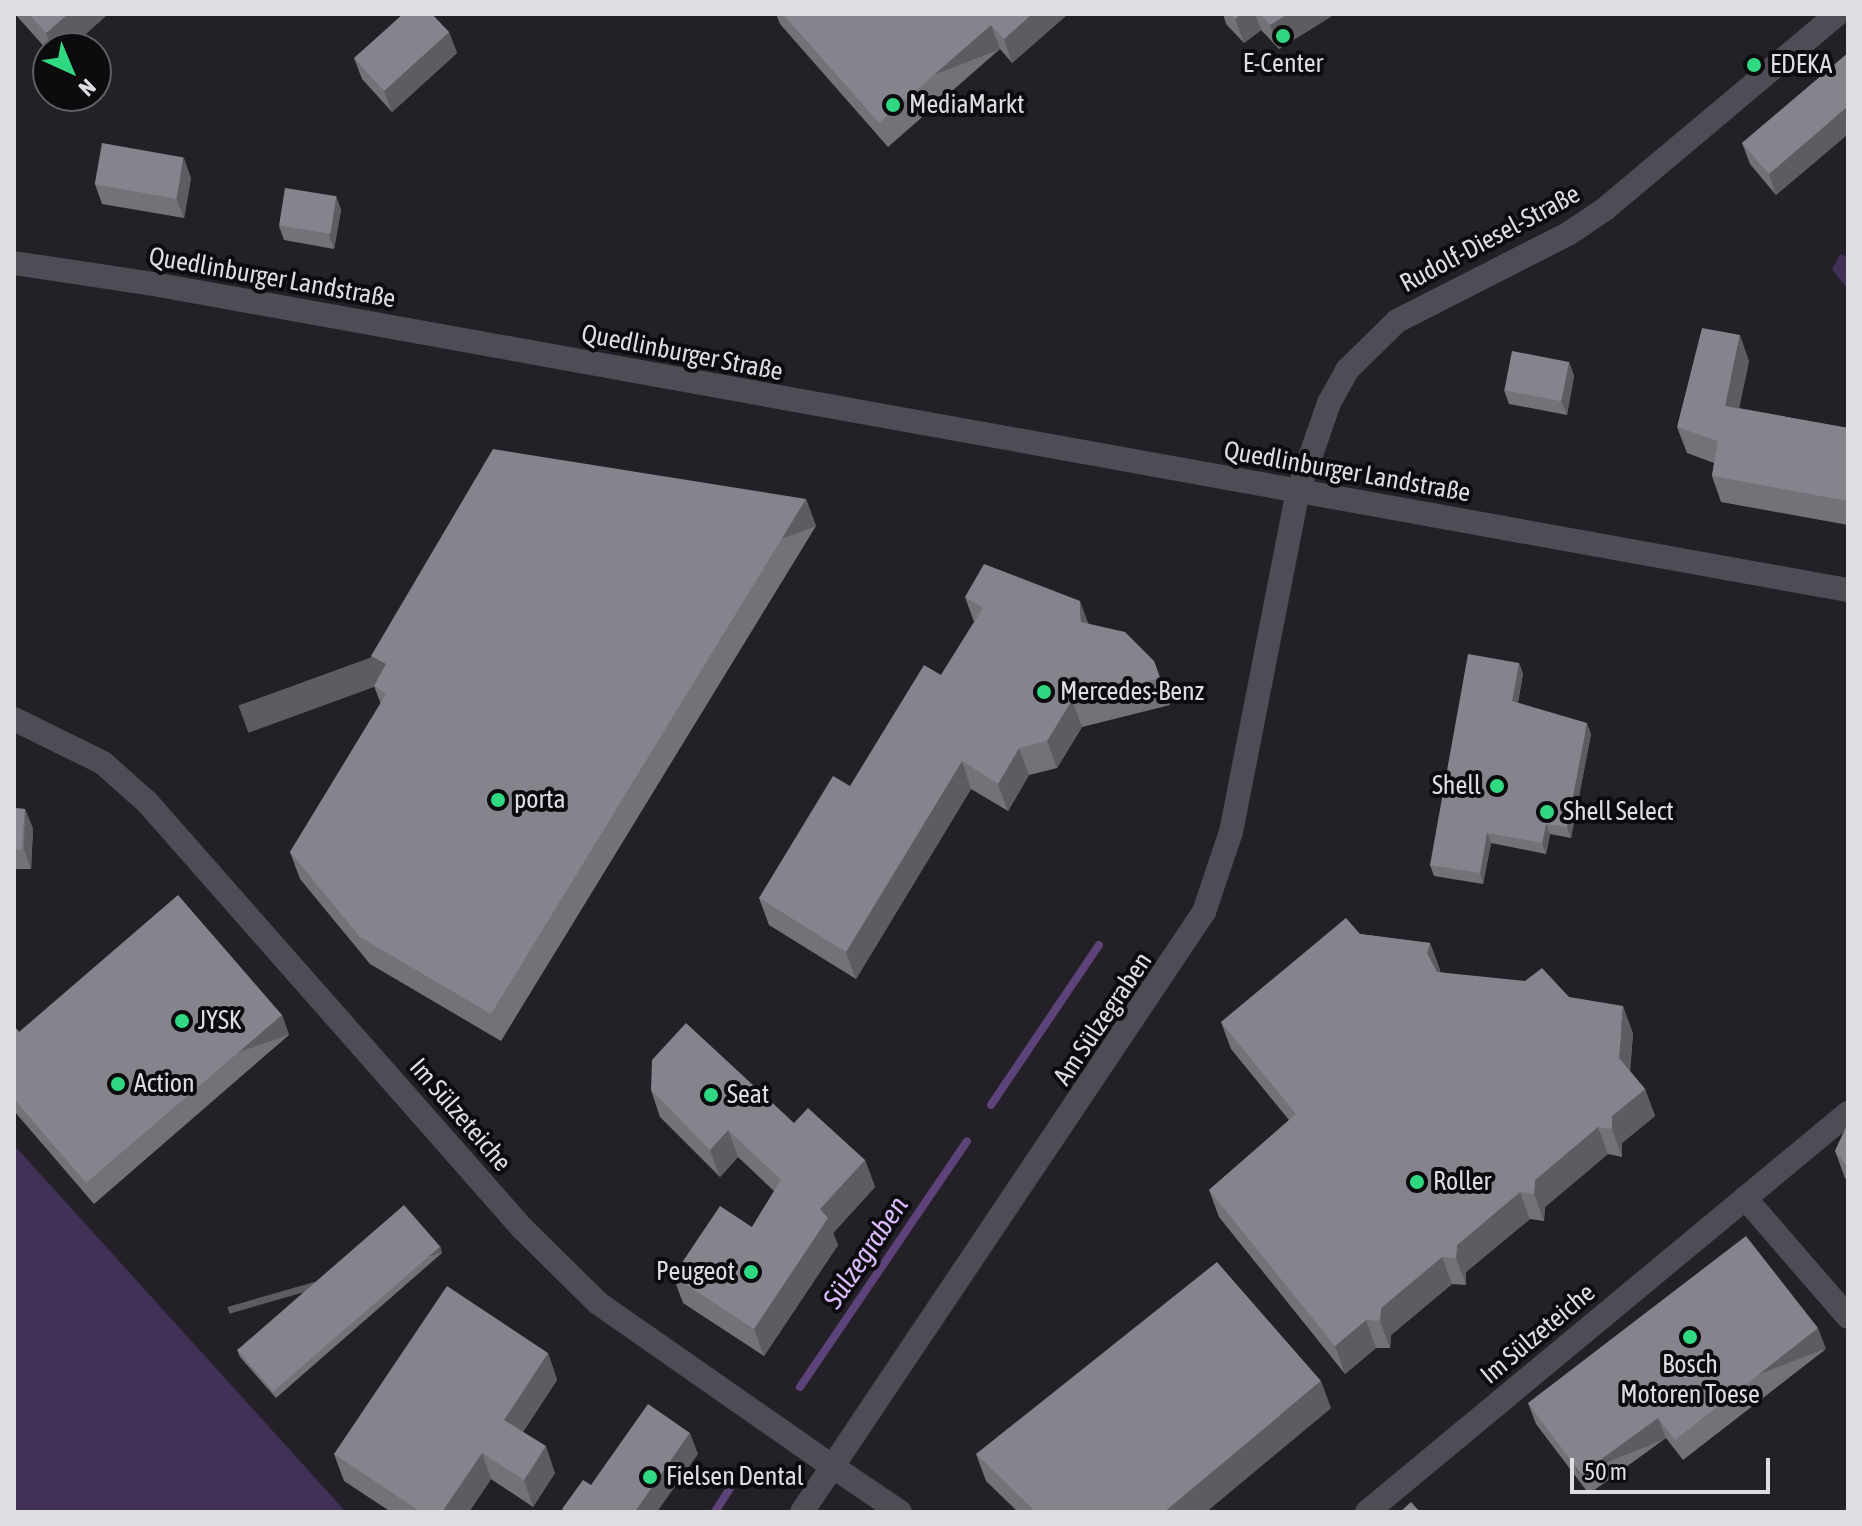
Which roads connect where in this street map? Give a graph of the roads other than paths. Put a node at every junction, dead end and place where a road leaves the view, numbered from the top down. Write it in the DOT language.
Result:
graph roads {
  1 [pos="1837,14"];
  2 [pos="14,263"];
  3 [pos="519,351"];
  4 [pos="835,411"];
  5 [pos="1298,492"];
  6 [pos="1848,590"];
  7 [pos="14,719"];
  8 [pos="1848,1113"];
  9 [pos="1745,1198"];
  10 [pos="1848,1317"];
  11 [pos="832,1466"];
  12 [pos="802,1512"];
  13 [pos="900,1512"];
  14 [pos="1367,1512"];
  1 -- 5 [label="street, Rudolf-Diesel-Straße"];
  2 -- 3 [label="street, Quedlinburger Landstraße"];
  3 -- 4 [label="street, Quedlinburger Straße"];
  4 -- 5 [label="street, Quedlinburger Landstraße"];
  5 -- 6 [label="street, Quedlinburger Landstraße"];
  5 -- 11 [label="street, Am Sülzegraben"];
  7 -- 11 [label="street, Im Sülzeteiche"];
  8 -- 9 [label="street, Im Sülzeteiche"];
  9 -- 10 [label="street"];
  9 -- 14 [label="street, Im Sülzeteiche"];
  11 -- 12 [label="street, Am Sülzegraben"];
  11 -- 13 [label="street, Im Sülzeteiche"];
}
